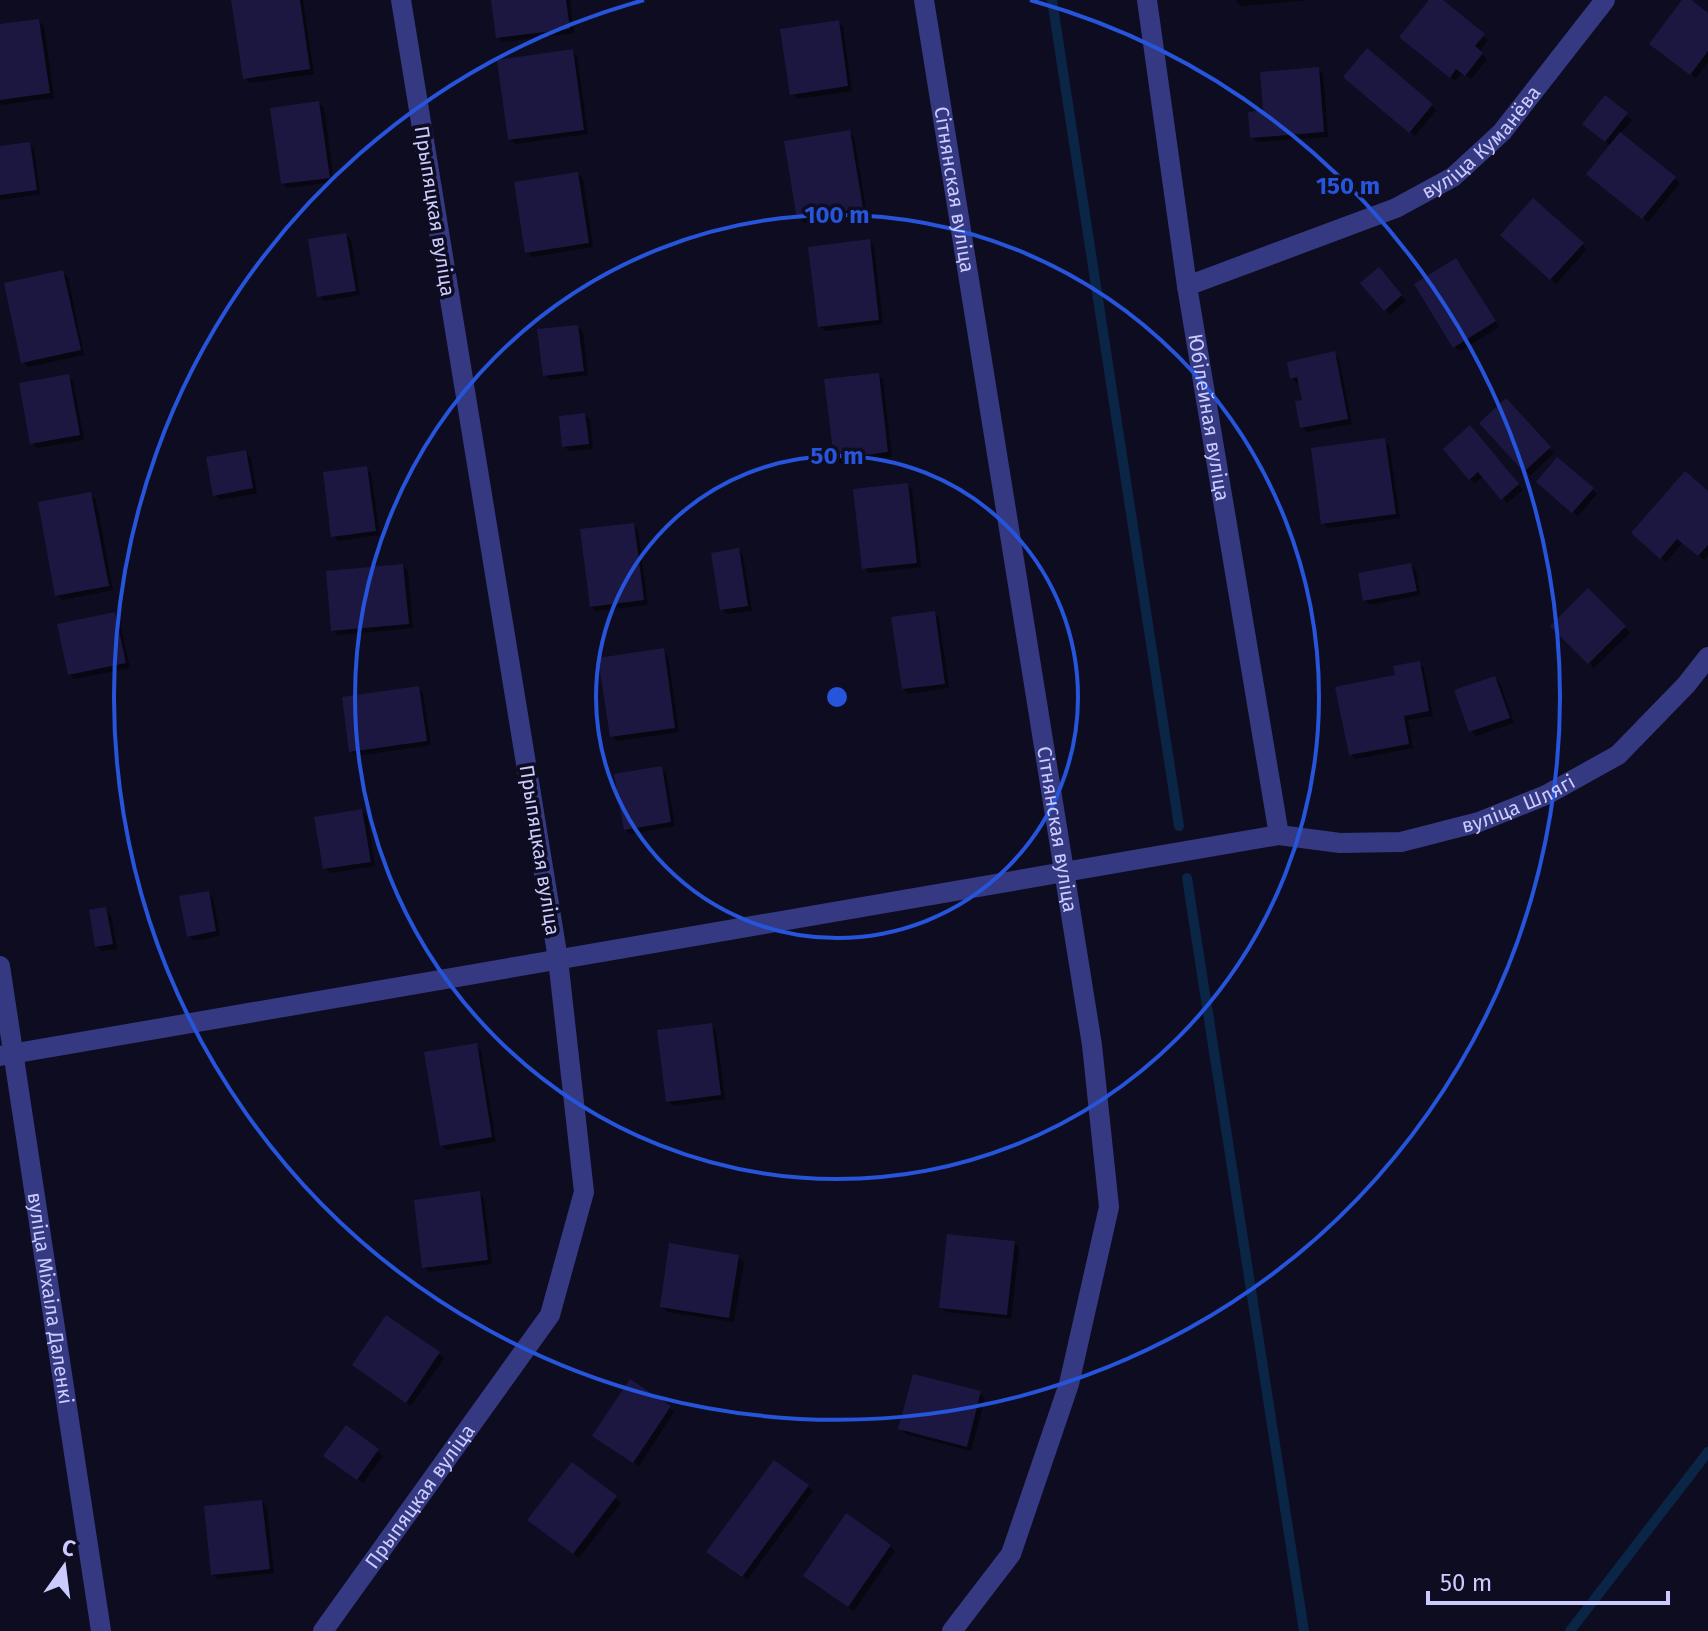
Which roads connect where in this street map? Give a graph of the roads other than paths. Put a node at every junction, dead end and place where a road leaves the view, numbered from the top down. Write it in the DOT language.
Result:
graph roads {
  1 [pos="401,0"];
  2 [pos="924,0"];
  3 [pos="1147,0"];
  4 [pos="1605,0"];
  5 [pos="1187,286"];
  6 [pos="1708,657"];
  7 [pos="1279,835"];
  8 [pos="1064,872"];
  9 [pos="558,959"];
  10 [pos="0,966"];
  11 [pos="7,1055"];
  12 [pos="101,1631"];
  13 [pos="323,1631"];
  14 [pos="952,1631"];
  1 -- 9 [label="street, Прыпяцкая вуліца"];
  2 -- 8 [label="street, Сітнянская вуліца"];
  3 -- 5 [label="street, Юбілейная вуліца"];
  4 -- 5 [label="street, вуліца Куманёва"];
  5 -- 7 [label="street, Юбілейная вуліца"];
  6 -- 7 [label="street, вуліца Шлягі"];
  7 -- 8 [label="street, вуліца Шлягі"];
  8 -- 9 [label="street, вуліца Шлягі"];
  8 -- 14 [label="street, Сітнянская вуліца"];
  9 -- 11 [label="street, вуліца Шлягі"];
  9 -- 13 [label="street, Прыпяцкая вуліца"];
  10 -- 11 [label="street, вуліца Міхаіла Даленкі"];
  11 -- 12 [label="street, вуліца Міхаіла Даленкі"];
}
